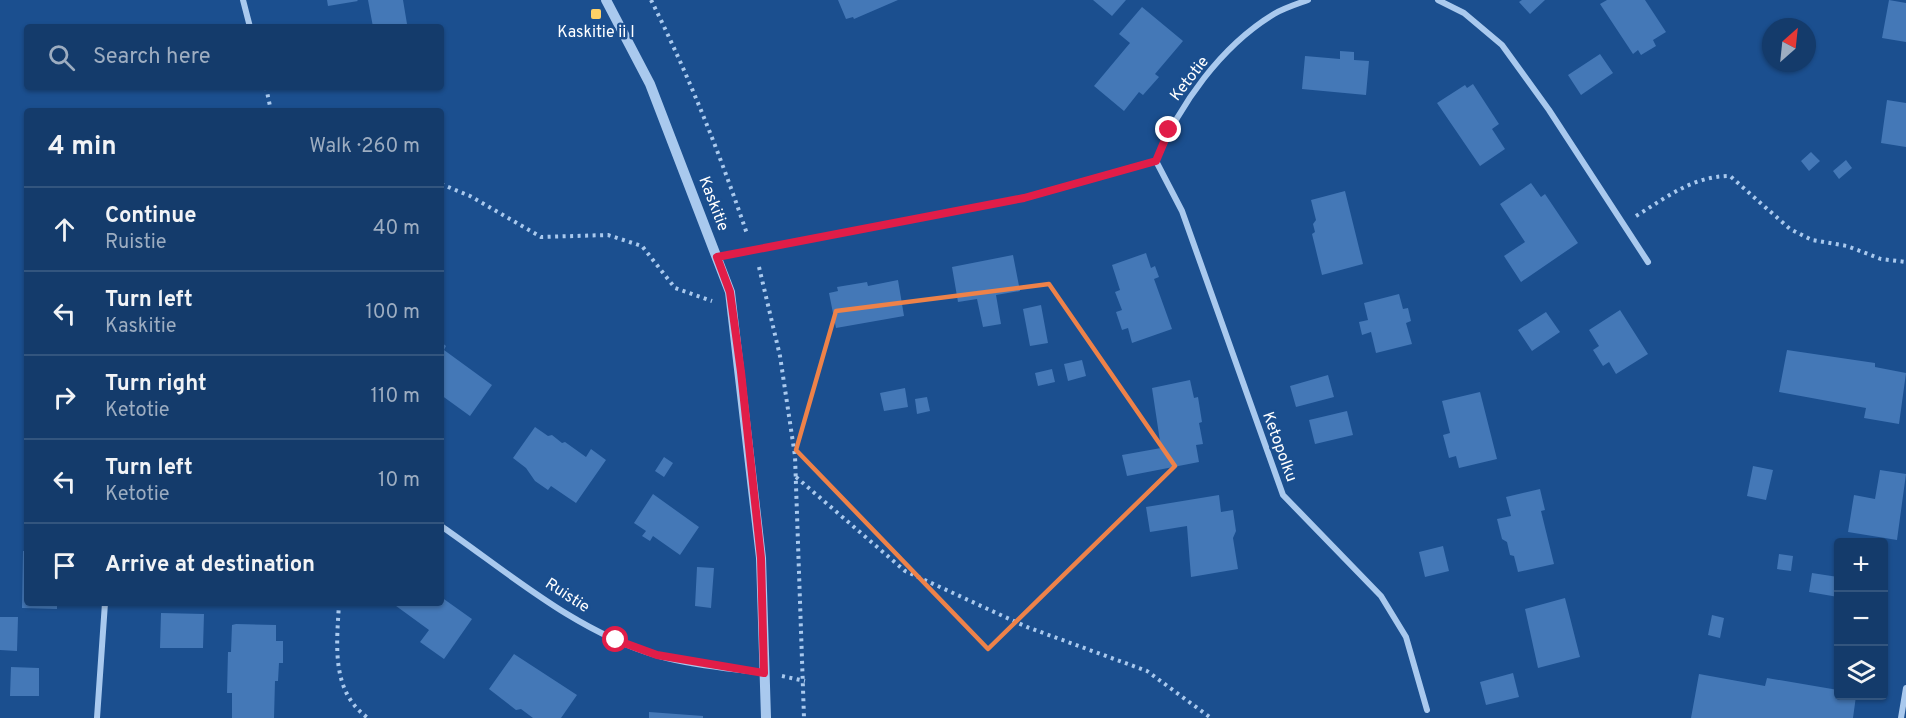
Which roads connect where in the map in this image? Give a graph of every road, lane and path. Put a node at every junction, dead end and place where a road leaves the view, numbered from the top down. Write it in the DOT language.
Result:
graph roads {
  1 [pos="243,0"];
  2 [pos="606,0"];
  3 [pos="1308,0"];
  4 [pos="1438,0"];
  5 [pos="249,24"];
  6 [pos="267,90"];
  7 [pos="270,108"];
  8 [pos="1156,161"];
  9 [pos="444,185"];
  10 [pos="1623,224"];
  11 [pos="717,257"];
  12 [pos="1648,262"];
  13 [pos="1906,262"];
  14 [pos="732,310"];
  15 [pos="796,476"];
  16 [pos="444,528"];
  17 [pos="105,606"];
  18 [pos="339,606"];
  19 [pos="764,673"];
  20 [pos="1906,688"];
  21 [pos="1426,710"];
  22 [pos="97,718"];
  23 [pos="368,718"];
  24 [pos="766,718"];
  25 [pos="1211,718"];
  26 [pos="1901,718"];
  1 -- 5 [label="street"];
  2 -- 11 [label="street, Kaskitie"];
  3 -- 8 [label="street, Ketotie"];
  4 -- 10 [label="street"];
  6 -- 7 [label="path"];
  8 -- 11 [label="street"];
  8 -- 21 [label="street, Ketopolku"];
  9 -- 14 [label="path"];
  10 -- 12 [label="street"];
  10 -- 13 [label="path"];
  11 -- 14 [label="street, Kaskitie"];
  14 -- 19 [label="street, Kaskitie"];
  15 -- 25 [label="path"];
  16 -- 19 [label="street, Ruistie"];
  17 -- 22 [label="street"];
  18 -- 23 [label="path"];
  19 -- 24 [label="street, Kaskitie"];
  20 -- 26 [label="street"];
}
